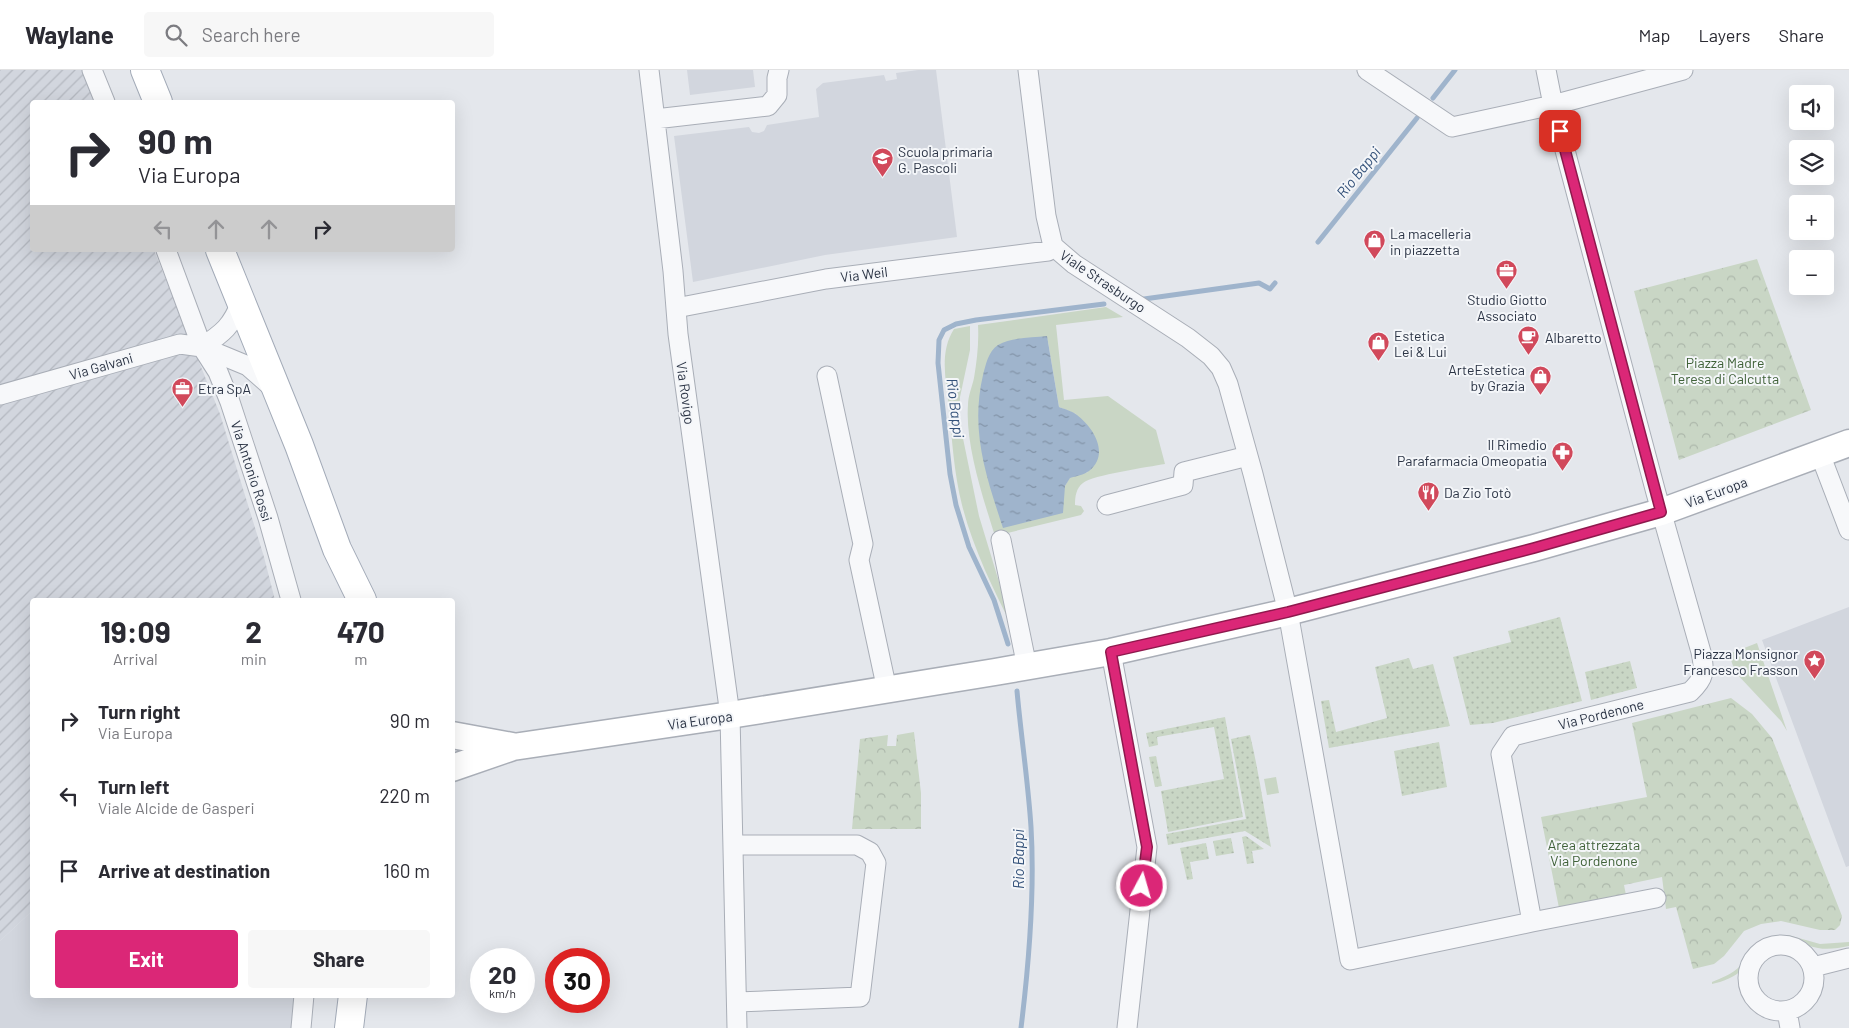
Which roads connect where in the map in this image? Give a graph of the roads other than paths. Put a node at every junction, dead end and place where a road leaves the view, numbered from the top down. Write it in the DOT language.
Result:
graph roads {
  1 [pos="92,70"];
  2 [pos="130,70"];
  3 [pos="145,70"];
  4 [pos="649,70"];
  5 [pos="779,70"];
  6 [pos="1028,70"];
  7 [pos="1367,70"];
  8 [pos="1546,70"];
  9 [pos="1683,70"];
  10 [pos="104,100"];
  11 [pos="154,100"];
  12 [pos="155,100"];
  13 [pos="1553,105"];
  14 [pos="655,120"];
  15 [pos="1053,246"];
  16 [pos="167,252"];
  17 [pos="221,252"];
  18 [pos="241,302"];
  19 [pos="676,308"];
  20 [pos="202,347"];
  21 [pos="827,376"];
  22 [pos="278,392"];
  23 [pos="0,395"];
  24 [pos="1849,443"];
  25 [pos="1820,454"];
  26 [pos="1248,456"];
  27 [pos="1107,505"];
  28 [pos="1661,512"];
  29 [pos="1849,530"];
  30 [pos="1001,540"];
  31 [pos="337,548"];
  32 [pos="290,598"];
  33 [pos="347,598"];
  34 [pos="361,598"];
  35 [pos="1288,612"];
  36 [pos="1111,652"];
  37 [pos="1016,669"];
  38 [pos="887,690"];
  39 [pos="730,715"];
  40 [pos="455,736"];
  41 [pos="513,747"];
  42 [pos="455,767"];
  43 [pos="733,845"];
  44 [pos="1656,898"];
  45 [pos="1532,922"];
  46 [pos="1849,958"];
  47 [pos="1813,967"];
  48 [pos="304,998"];
  49 [pos="352,998"];
  50 [pos="737,1002"];
  51 [pos="1789,1019"];
  52 [pos="301,1028"];
  53 [pos="350,1028"];
  54 [pos="737,1028"];
  55 [pos="1127,1028"];
  1 -- 10 [label="street"];
  2 -- 11 [label="street"];
  3 -- 12 [label="main road"];
  4 -- 14 [label="street, Via Rovigo"];
  5 -- 14 [label="street"];
  6 -- 15 [label="street, Viale Strasburgo"];
  7 -- 13 [label="street"];
  8 -- 13 [label="street, Via Pordenone"];
  9 -- 13 [label="street"];
  13 -- 28 [label="street, Via Pordenone"];
  14 -- 19 [label="street, Via Rovigo"];
  15 -- 19 [label="street, Via Weil"];
  15 -- 26 [label="street, Viale Strasburgo"];
  16 -- 20 [label="street, Via Antonio Rossi"];
  17 -- 18 [label="main road"];
  18 -- 20 [label="street"];
  18 -- 22 [label="main road"];
  19 -- 39 [label="street, Via Rovigo"];
  20 -- 22 [label="street"];
  20 -- 23 [label="street, Via Galvani"];
  20 -- 32 [label="street, Via Antonio Rossi"];
  21 -- 38 [label="street"];
  22 -- 31 [label="main road"];
  24 -- 25 [label="street, Via Europa"];
  25 -- 28 [label="street, Via Europa"];
  25 -- 29 [label="street"];
  26 -- 27 [label="street"];
  26 -- 35 [label="street, Viale Strasburgo"];
  28 -- 35 [label="street, Via Europa"];
  28 -- 45 [label="street, Via Pordenone"];
  30 -- 37 [label="street"];
  31 -- 33 [label="main road"];
  31 -- 34 [label="main road"];
  35 -- 36 [label="street, Via Europa"];
  35 -- 45 [label="street"];
  36 -- 37 [label="street, Via Europa"];
  36 -- 55 [label="street"];
  37 -- 38 [label="street, Via Europa"];
  38 -- 39 [label="street, Via Europa"];
  39 -- 41 [label="street, Via Europa"];
  39 -- 43 [label="street, Via Rovigo"];
  40 -- 41 [label="street, Via Europa"];
  41 -- 42 [label="street, Via Europa"];
  43 -- 50 [label="street, Via Rovigo"];
  43 -- 50 [label="street"];
  44 -- 45 [label="street"];
  46 -- 47 [label="street"];
  47 -- 51 [label="street"];
  47 -- 51 [label="street"];
  48 -- 52 [label="street"];
  49 -- 53 [label="main road"];
  50 -- 54 [label="street, Via Rovigo"];
}
